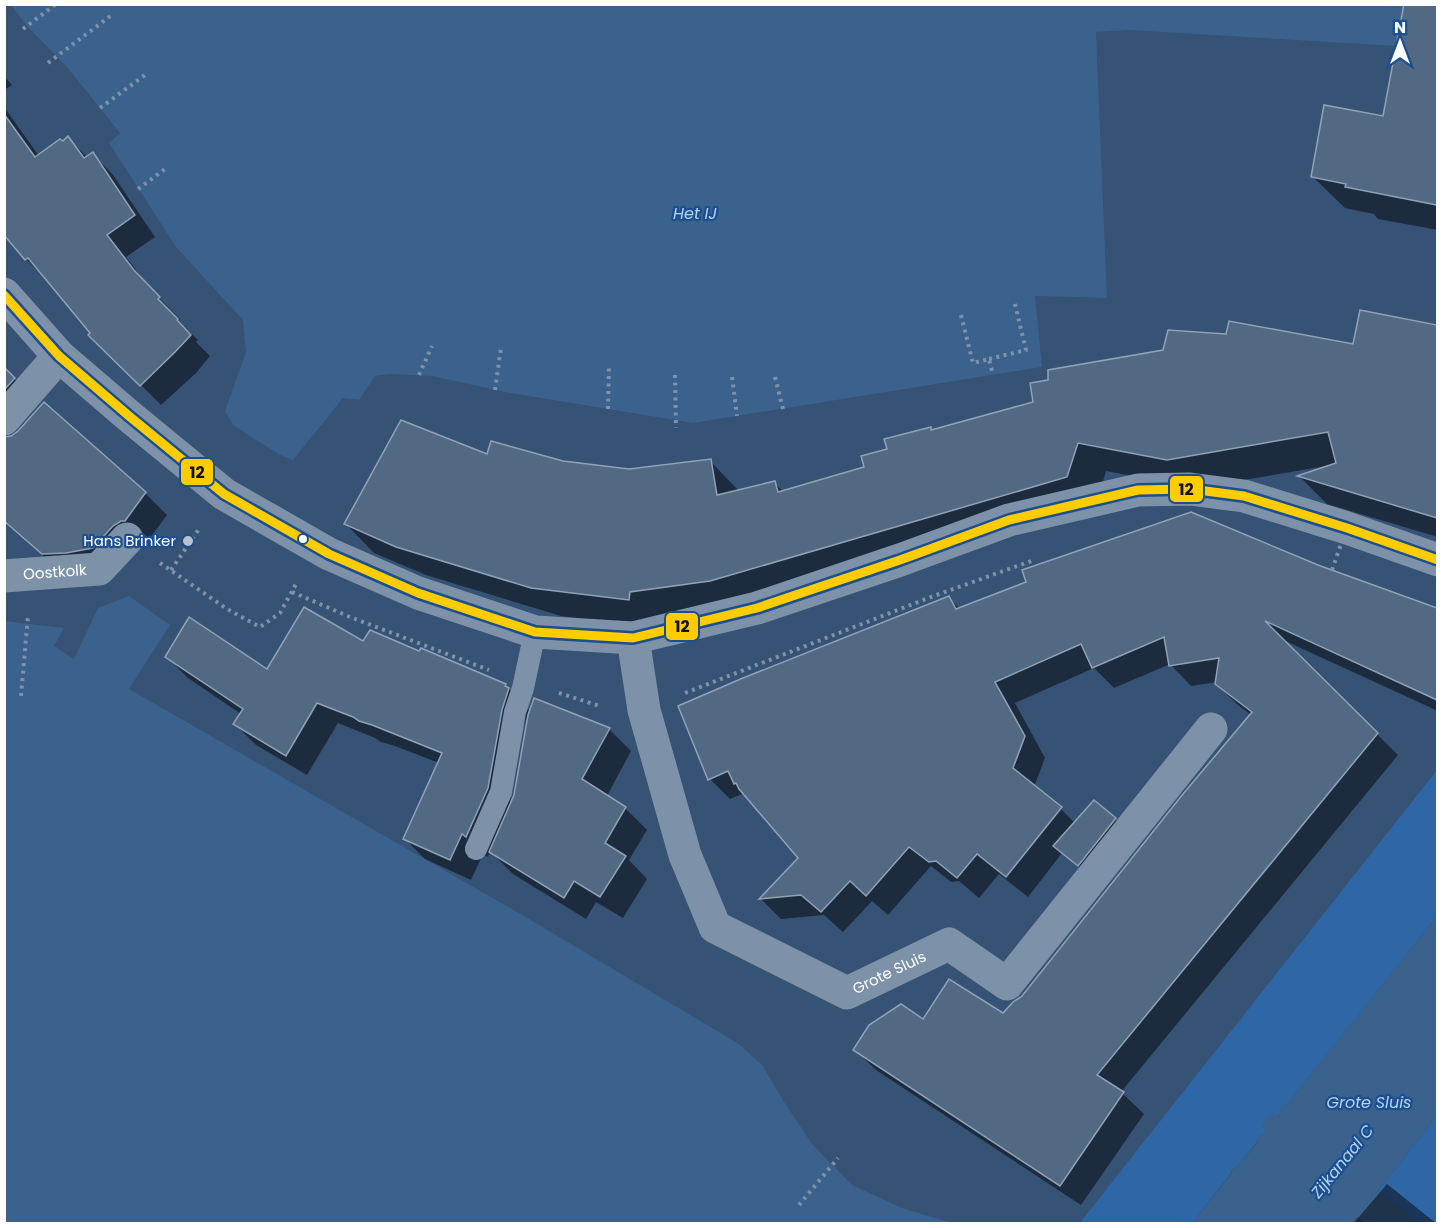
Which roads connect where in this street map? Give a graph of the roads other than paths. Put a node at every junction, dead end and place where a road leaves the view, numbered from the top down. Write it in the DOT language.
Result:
graph roads {
  1 [pos="4,294"];
  2 [pos="59,356"];
  3 [pos="4,419"];
  4 [pos="127,539"];
  5 [pos="1437,560"];
  6 [pos="4,576"];
  7 [pos="535,632"];
  8 [pos="633,638"];
  9 [pos="1211,729"];
  10 [pos="476,849"];
  1 -- 2 [label="street"];
  2 -- 3 [label="street"];
  2 -- 7 [label="street"];
  4 -- 6 [label="street, Oostkolk"];
  5 -- 8 [label="street"];
  7 -- 8 [label="street"];
  7 -- 10 [label="lane"];
  8 -- 9 [label="street, Grote Sluis"];
}
